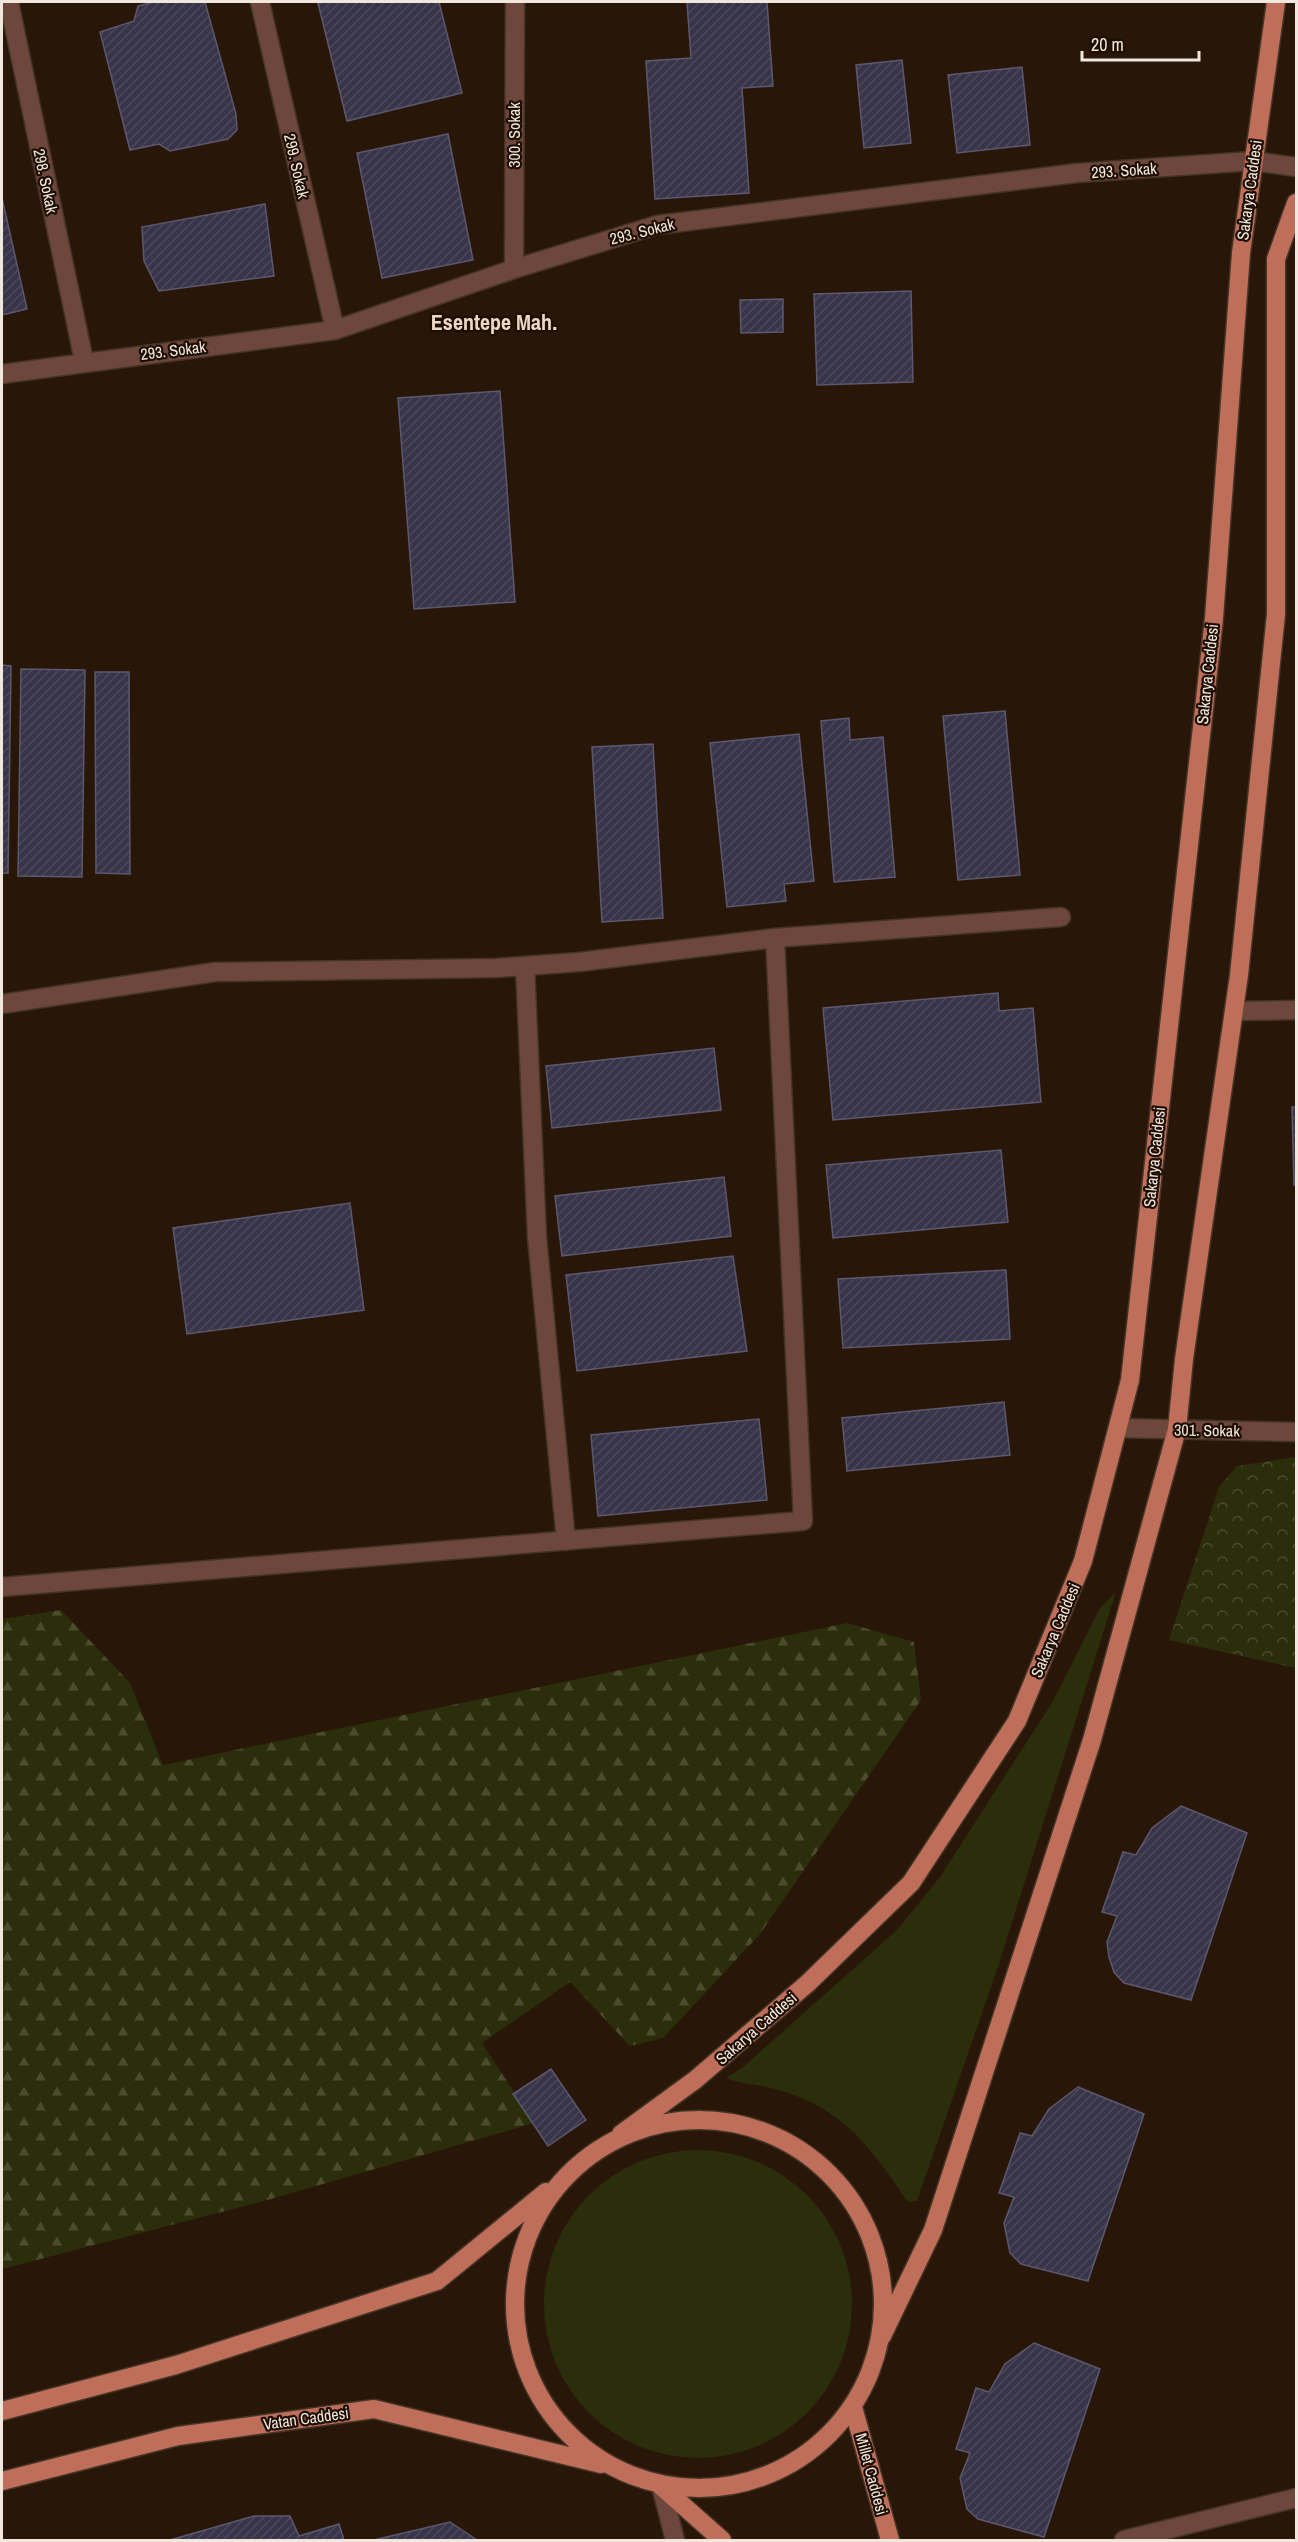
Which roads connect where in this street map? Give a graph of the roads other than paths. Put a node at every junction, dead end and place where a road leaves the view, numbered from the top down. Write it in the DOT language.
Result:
graph roads {
  1 [pos="9,2"];
  2 [pos="260,2"];
  3 [pos="514,2"];
  4 [pos="1276,2"];
  5 [pos="1253,161"];
  6 [pos="1296,167"];
  7 [pos="1296,203"];
  8 [pos="514,269"];
  9 [pos="335,330"];
  10 [pos="84,361"];
  11 [pos="2,374"];
  12 [pos="1061,917"];
  13 [pos="775,938"];
  14 [pos="525,966"];
  15 [pos="2,1004"];
  16 [pos="1296,1010"];
  17 [pos="1234,1011"];
  18 [pos="1118,1428"];
  19 [pos="1177,1430"];
  20 [pos="1296,1432"];
  21 [pos="566,1541"];
  22 [pos="2,1587"];
  23 [pos="621,2134"];
  24 [pos="557,2184"];
  25 [pos="882,2336"];
  26 [pos="854,2407"];
  27 [pos="2,2411"];
  28 [pos="609,2466"];
  29 [pos="2,2481"];
  30 [pos="661,2486"];
  31 [pos="1296,2499"];
  32 [pos="675,2541"];
  33 [pos="722,2541"];
  34 [pos="890,2541"];
  35 [pos="1124,2541"];
  1 -- 10 [label="street, 298. Sokak"];
  2 -- 9 [label="street, 299. Sokak"];
  3 -- 8 [label="street, 300. Sokak"];
  4 -- 5 [label="main road, Sakarya Caddesi"];
  5 -- 6 [label="street, 293. Sokak"];
  5 -- 8 [label="street, 293. Sokak"];
  5 -- 18 [label="main road, Sakarya Caddesi"];
  7 -- 17 [label="main road"];
  8 -- 9 [label="street, 293. Sokak"];
  9 -- 10 [label="street, 293. Sokak"];
  10 -- 11 [label="street, 293. Sokak"];
  12 -- 13 [label="street"];
  13 -- 14 [label="street"];
  13 -- 21 [label="street"];
  14 -- 15 [label="street"];
  14 -- 21 [label="street"];
  16 -- 17 [label="street"];
  17 -- 19 [label="main road"];
  18 -- 19 [label="street, 301. Sokak"];
  18 -- 23 [label="main road, Sakarya Caddesi"];
  19 -- 20 [label="street, 301. Sokak"];
  19 -- 25 [label="main road"];
  21 -- 22 [label="street"];
  23 -- 24 [label="main road"];
  23 -- 25 [label="main road"];
  24 -- 27 [label="main road"];
  24 -- 28 [label="main road"];
  25 -- 26 [label="main road"];
  26 -- 30 [label="main road"];
  26 -- 34 [label="main road, Millet Caddesi"];
  28 -- 29 [label="main road, Vatan Caddesi"];
  28 -- 30 [label="main road"];
  30 -- 32 [label="street"];
  30 -- 33 [label="main road"];
  31 -- 35 [label="street"];
}
